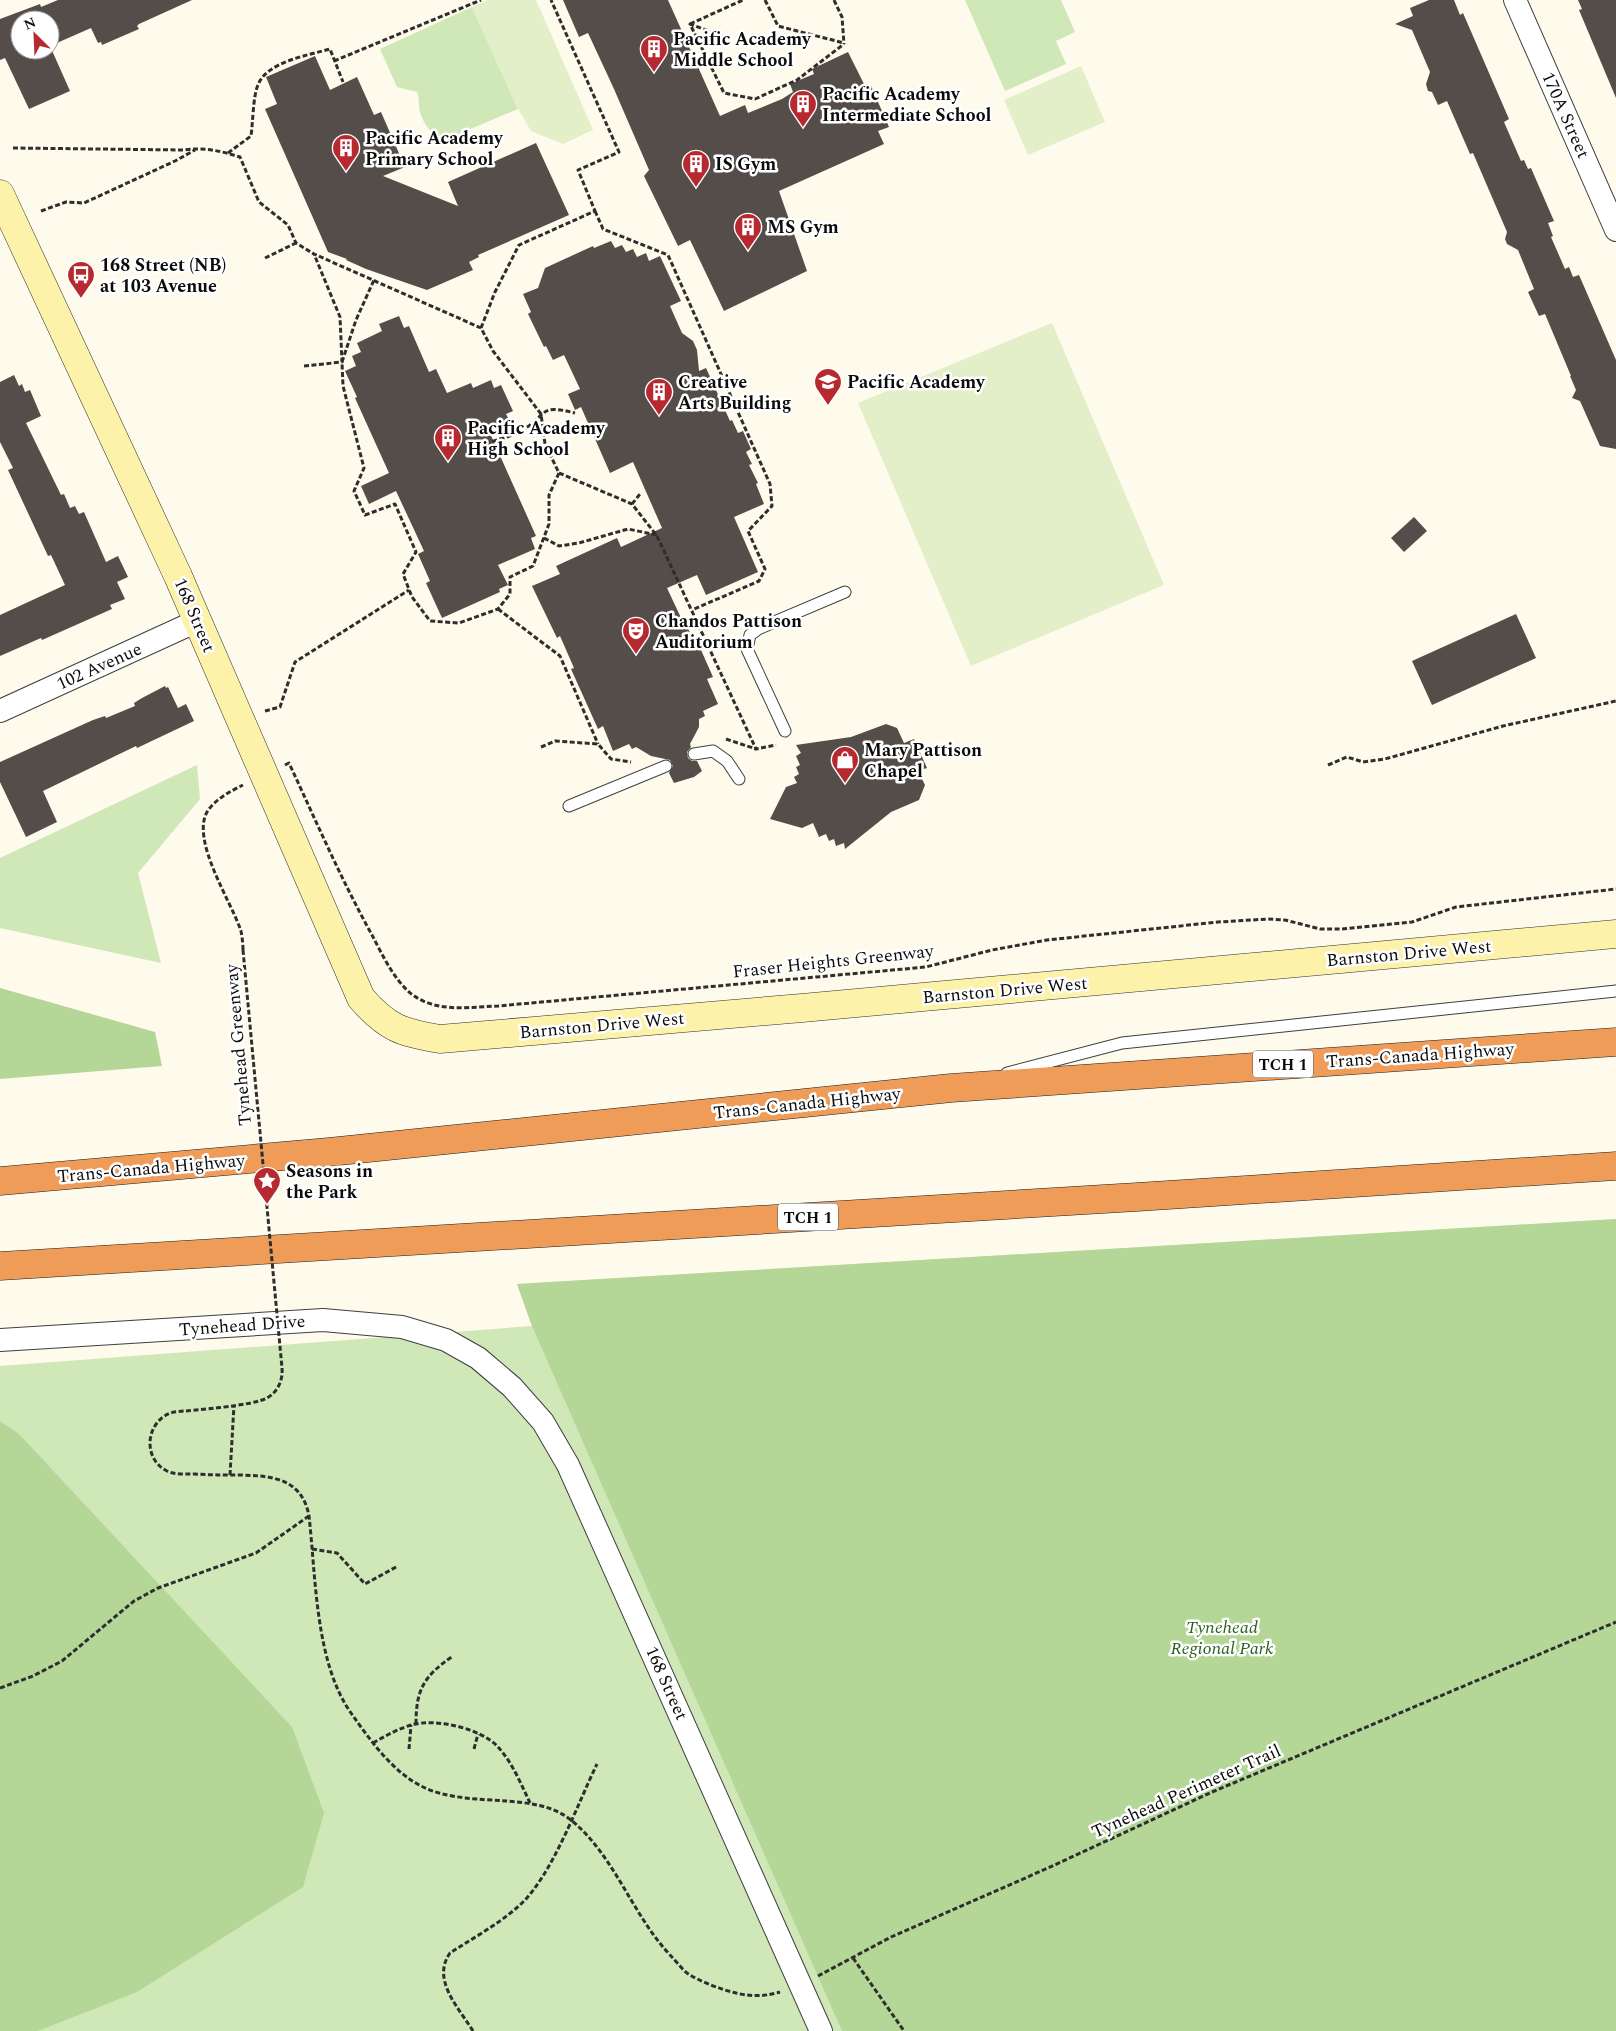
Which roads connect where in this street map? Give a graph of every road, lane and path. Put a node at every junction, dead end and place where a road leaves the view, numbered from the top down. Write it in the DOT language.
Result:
graph roads {
  1 [pos="480,0"];
  2 [pos="551,0"];
  3 [pos="743,0"];
  4 [pos="766,0"];
  5 [pos="834,0"];
  6 [pos="1515,0"];
  7 [pos="690,24"];
  8 [pos="722,36"];
  9 [pos="844,44"];
  10 [pos="334,61"];
  11 [pos="343,82"];
  12 [pos="13,148"];
  13 [pos="198,148"];
  14 [pos="228,153"];
  15 [pos="0,194"];
  16 [pos="41,211"];
  17 [pos="595,211"];
  18 [pos="6,224"];
  19 [pos="1616,230"];
  20 [pos="296,243"];
  21 [pos="314,254"];
  22 [pos="265,258"];
  23 [pos="374,280"];
  24 [pos="482,328"];
  25 [pos="342,362"];
  26 [pos="304,366"];
  27 [pos="575,413"];
  28 [pos="541,414"];
  29 [pos="478,446"];
  30 [pos="560,473"];
  31 [pos="640,494"];
  32 [pos="632,504"];
  33 [pos="658,536"];
  34 [pos="544,538"];
  35 [pos="409,590"];
  36 [pos="845,592"];
  37 [pos="498,609"];
  38 [pos="692,610"];
  39 [pos="197,621"];
  40 [pos="1616,701"];
  41 [pos="0,711"];
  42 [pos="265,711"];
  43 [pos="785,731"];
  44 [pos="598,744"];
  45 [pos="776,744"];
  46 [pos="541,747"];
  47 [pos="694,754"];
  48 [pos="640,763"];
  49 [pos="1328,765"];
  50 [pos="666,766"];
  51 [pos="279,768"];
  52 [pos="739,779"];
  53 [pos="240,786"];
  54 [pos="569,806"];
  55 [pos="1616,889"];
  56 [pos="1616,934"];
  57 [pos="1616,991"];
  58 [pos="396,1029"];
  59 [pos="1616,1042"];
  60 [pos="951,1088"];
  61 [pos="1616,1166"];
  62 [pos="0,1181"];
  63 [pos="0,1266"];
  64 [pos="0,1340"];
  65 [pos="478,1358"];
  66 [pos="234,1405"];
  67 [pos="230,1475"];
  68 [pos="309,1516"];
  69 [pos="312,1548"];
  70 [pos="398,1566"];
  71 [pos="1616,1622"];
  72 [pos="452,1656"];
  73 [pos="0,1688"];
  74 [pos="416,1724"];
  75 [pos="411,1725"];
  76 [pos="478,1734"];
  77 [pos="374,1743"];
  78 [pos="409,1749"];
  79 [pos="474,1749"];
  80 [pos="596,1764"];
  81 [pos="531,1803"];
  82 [pos="570,1820"];
  83 [pos="853,1958"];
  84 [pos="819,1975"];
  85 [pos="784,1990"];
  86 [pos="473,2031"];
  87 [pos="821,2031"];
  88 [pos="904,2031"];
  1 -- 10 [label="path"];
  2 -- 17 [label="path"];
  3 -- 7 [label="path"];
  4 -- 9 [label="path"];
  5 -- 9 [label="path"];
  6 -- 19 [label="street, 170A Street"];
  7 -- 8 [label="path"];
  7 -- 9 [label="path"];
  10 -- 11 [label="path"];
  10 -- 14 [label="path"];
  12 -- 13 [label="path"];
  13 -- 14 [label="path"];
  13 -- 16 [label="path"];
  14 -- 20 [label="path"];
  15 -- 18 [label="street, 168 Street"];
  17 -- 24 [label="path"];
  17 -- 38 [label="path"];
  18 -- 39 [label="street, 168 Street"];
  20 -- 21 [label="path"];
  20 -- 22 [label="path"];
  21 -- 23 [label="path"];
  21 -- 25 [label="path"];
  23 -- 24 [label="path"];
  23 -- 25 [label="path"];
  24 -- 28 [label="path"];
  25 -- 26 [label="path"];
  25 -- 35 [label="path"];
  27 -- 28 [label="path"];
  28 -- 29 [label="path"];
  28 -- 30 [label="path"];
  30 -- 32 [label="path"];
  30 -- 34 [label="path"];
  31 -- 32 [label="path"];
  32 -- 33 [label="path"];
  33 -- 34 [label="path"];
  33 -- 38 [label="path"];
  34 -- 37 [label="path"];
  35 -- 37 [label="path"];
  35 -- 42 [label="path"];
  36 -- 43 [label="lane"];
  37 -- 44 [label="path"];
  38 -- 45 [label="path"];
  39 -- 41 [label="street, 102 Avenue"];
  39 -- 58 [label="street, 168 Street"];
  40 -- 49 [label="path"];
  44 -- 46 [label="path"];
  44 -- 48 [label="path"];
  47 -- 52 [label="lane"];
  50 -- 54 [label="lane"];
  51 -- 55 [label="path, Fraser Heights Greenway"];
  53 -- 66 [label="path, Tynehead Greenway, bridge"];
  56 -- 58 [label="street, Barnston Drive West"];
  57 -- 60 [label="lane"];
  59 -- 60 [label="highway, Trans-Canada Highway / TCH 1"];
  60 -- 62 [label="highway, Trans-Canada Highway / TCH 1"];
  61 -- 63 [label="highway, TCH 1"];
  64 -- 65 [label="street, Tynehead Drive"];
  65 -- 87 [label="street, 168 Street"];
  66 -- 67 [label="path"];
  66 -- 67 [label="path, Tynehead Greenway"];
  67 -- 68 [label="path, Tynehead Greenway"];
  68 -- 69 [label="path, Tynehead Greenway"];
  68 -- 73 [label="path"];
  69 -- 70 [label="path"];
  69 -- 77 [label="path, Tynehead Greenway"];
  71 -- 83 [label="path, Tynehead Perimeter Trail"];
  72 -- 74 [label="path"];
  74 -- 75 [label="path"];
  74 -- 76 [label="path"];
  75 -- 77 [label="path"];
  75 -- 78 [label="path"];
  76 -- 79 [label="path"];
  76 -- 81 [label="path"];
  77 -- 81 [label="path, Tynehead Greenway"];
  80 -- 82 [label="path"];
  81 -- 82 [label="path, Tynehead Greenway"];
  82 -- 85 [label="path, Tynehead Greenway"];
  82 -- 86 [label="path"];
  83 -- 84 [label="path"];
  83 -- 88 [label="path"];
}
